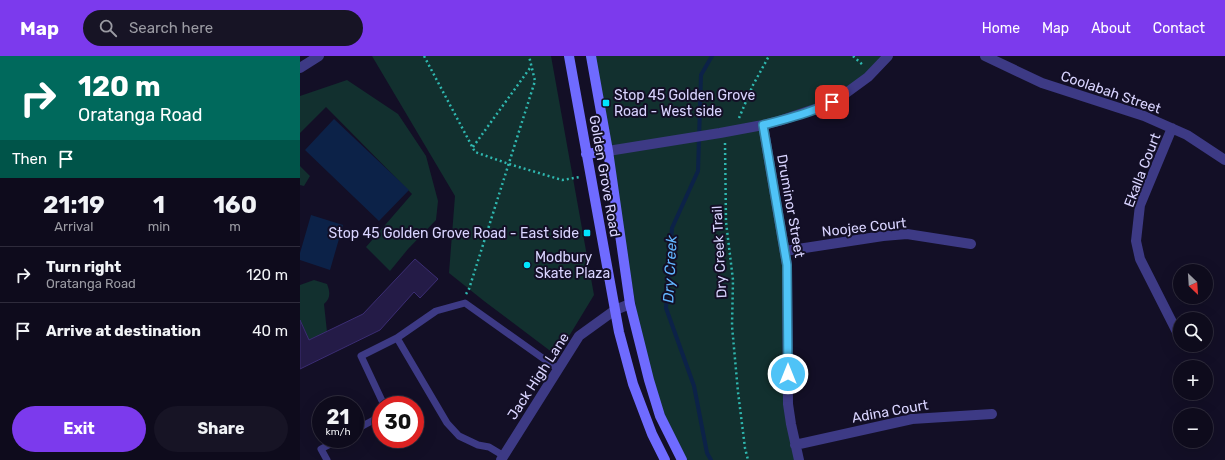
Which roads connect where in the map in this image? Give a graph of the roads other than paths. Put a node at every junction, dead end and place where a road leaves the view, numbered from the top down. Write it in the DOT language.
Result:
graph roads {
  1 [pos="319,56"];
  2 [pos="569,56"];
  3 [pos="591,56"];
  4 [pos="888,56"];
  5 [pos="985,56"];
  6 [pos="300,68"];
  7 [pos="763,125"];
  8 [pos="1172,128"];
  9 [pos="608,151"];
  10 [pos="586,154"];
  11 [pos="1225,160"];
  12 [pos="971,244"];
  13 [pos="785,251"];
  14 [pos="630,304"];
  15 [pos="615,310"];
  16 [pos="1173,324"];
  17 [pos="397,338"];
  18 [pos="558,370"];
  19 [pos="380,396"];
  20 [pos="992,414"];
  21 [pos="795,445"];
  22 [pos="323,448"];
  23 [pos="502,458"];
  24 [pos="327,460"];
  25 [pos="665,460"];
  26 [pos="682,460"];
  27 [pos="799,460"];
  1 -- 6 [label="street"];
  2 -- 10 [label="main road, Golden Grove Road"];
  3 -- 9 [label="main road, Golden Grove Road"];
  4 -- 7 [label="street"];
  5 -- 8 [label="street, Coolabah Street"];
  7 -- 9 [label="street"];
  7 -- 13 [label="street, Druminor Street"];
  8 -- 11 [label="street, Coolabah Street"];
  8 -- 16 [label="street, Ekalla Court"];
  9 -- 10 [label="main road"];
  9 -- 14 [label="main road, Golden Grove Road"];
  10 -- 15 [label="main road, Golden Grove Road"];
  12 -- 13 [label="street, Noojee Court"];
  13 -- 21 [label="street, Druminor Street"];
  14 -- 15 [label="street, Jack High Lane"];
  14 -- 26 [label="main road, Golden Grove Road"];
  15 -- 18 [label="street, Jack High Lane"];
  15 -- 25 [label="main road, Golden Grove Road"];
  17 -- 18 [label="lane"];
  17 -- 19 [label="lane"];
  17 -- 23 [label="lane"];
  18 -- 23 [label="street, Jack High Lane"];
  20 -- 21 [label="street, Adina Court"];
  21 -- 27 [label="street, Druminor Street"];
  22 -- 24 [label="lane"];
}
